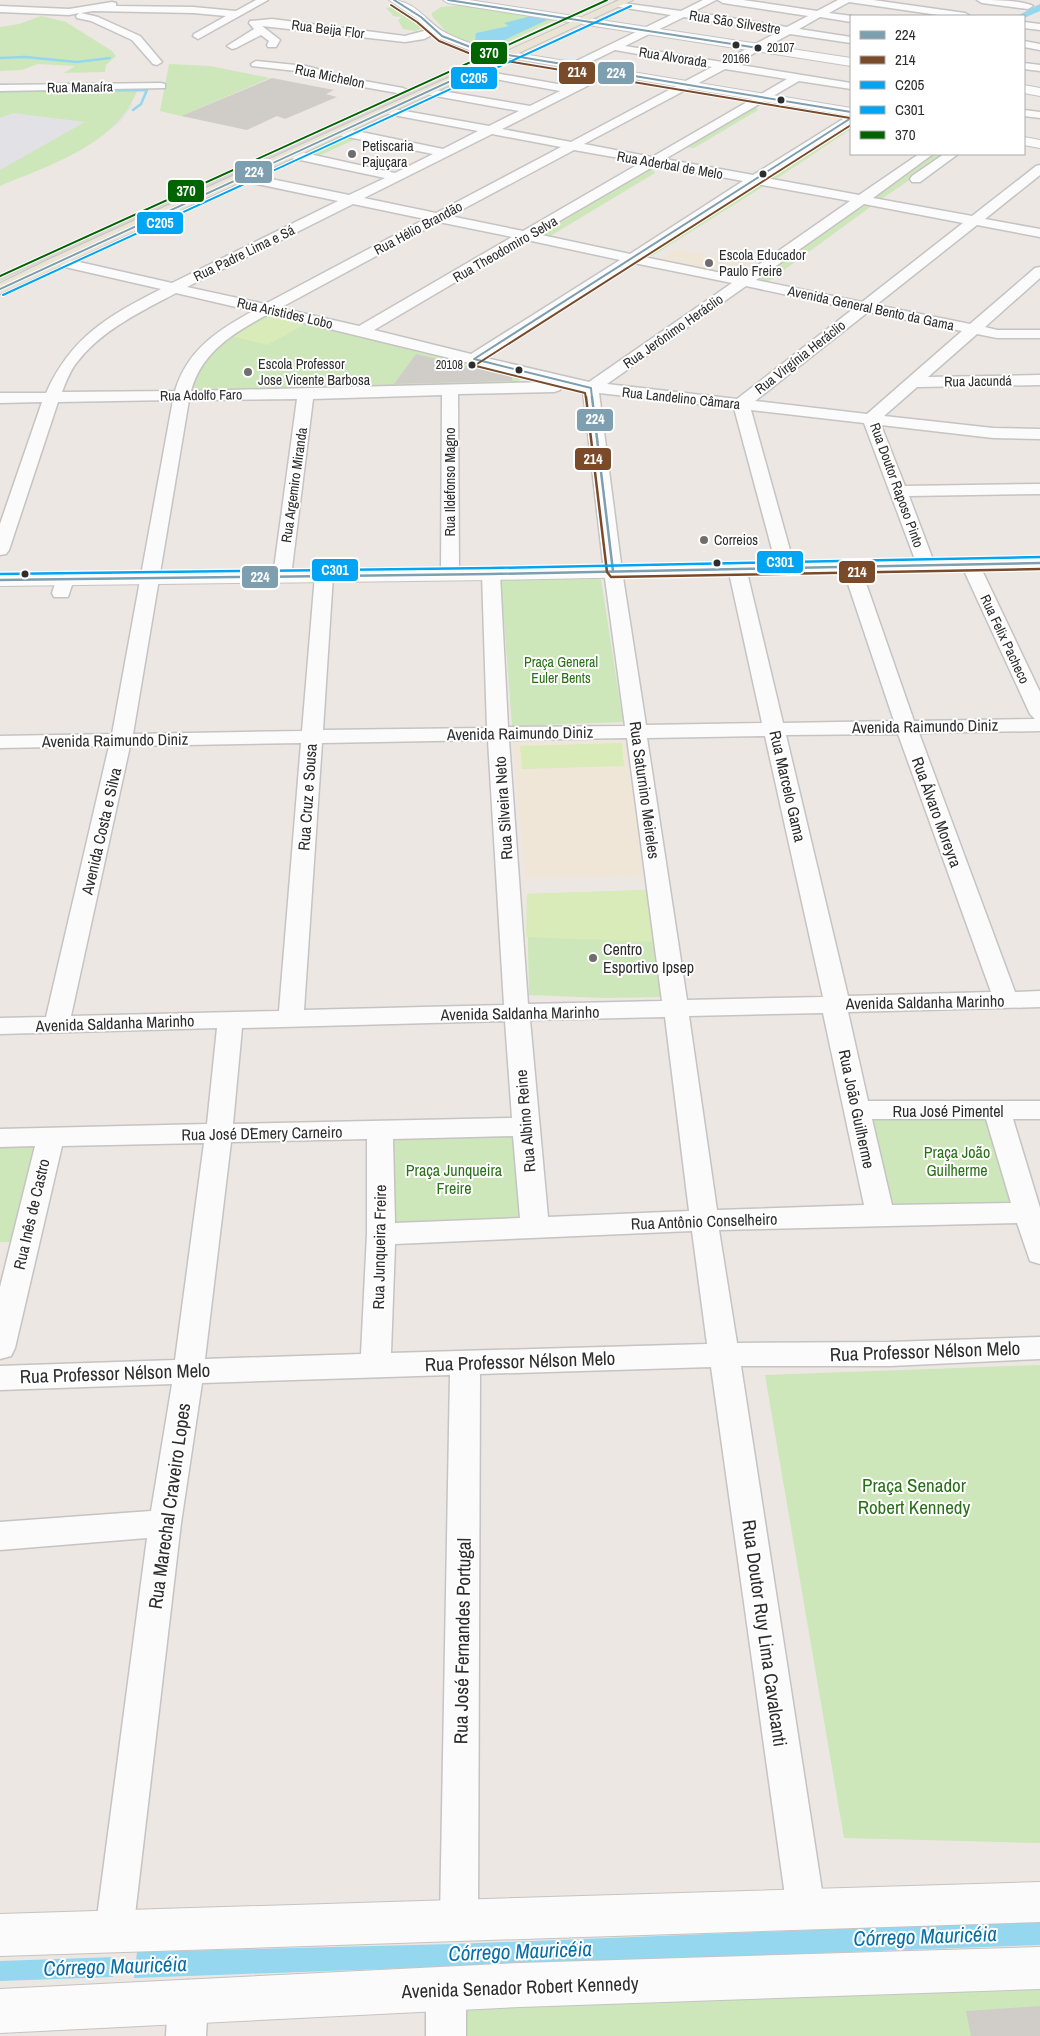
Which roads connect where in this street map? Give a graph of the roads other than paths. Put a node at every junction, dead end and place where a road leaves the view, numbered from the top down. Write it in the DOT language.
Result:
graph roads {
  1 [pos="125,0"];
  2 [pos="198,0"];
  3 [pos="263,0"];
  4 [pos="607,0"];
  5 [pos="711,0"];
  6 [pos="723,0"];
  7 [pos="845,0"];
  8 [pos="852,0"];
  9 [pos="982,0"];
  10 [pos="397,2"];
  11 [pos="623,2"];
  12 [pos="96,4"];
  13 [pos="436,6"];
  14 [pos="0,9"];
  15 [pos="177,10"];
  16 [pos="69,12"];
  17 [pos="281,12"];
  18 [pos="237,14"];
  19 [pos="682,14"];
  20 [pos="818,14"];
  21 [pos="1025,14"];
  22 [pos="958,15"];
  23 [pos="568,18"];
  24 [pos="850,19"];
  25 [pos="583,20"];
  26 [pos="163,21"];
  27 [pos="260,26"];
  28 [pos="1040,27"];
  29 [pos="647,30"];
  30 [pos="788,30"];
  31 [pos="435,31"];
  32 [pos="146,33"];
  33 [pos="198,36"];
  34 [pos="136,38"];
  35 [pos="850,40"];
  36 [pos="1025,44"];
  37 [pos="272,45"];
  38 [pos="232,46"];
  39 [pos="613,47"];
  40 [pos="1040,47"];
  41 [pos="758,48"];
  42 [pos="489,52"];
  43 [pos="507,55"];
  44 [pos="157,62"];
  45 [pos="850,62"];
  46 [pos="256,64"];
  47 [pos="724,65"];
  48 [pos="574,66"];
  49 [pos="1025,66"];
  50 [pos="1040,68"];
  51 [pos="609,71"];
  52 [pos="472,72"];
  53 [pos="496,77"];
  54 [pos="798,77"];
  55 [pos="687,84"];
  56 [pos="161,86"];
  57 [pos="850,86"];
  58 [pos="0,88"];
  59 [pos="1025,89"];
  60 [pos="571,90"];
  61 [pos="403,91"];
  62 [pos="430,92"];
  63 [pos="1040,92"];
  64 [pos="453,96"];
  65 [pos="760,99"];
  66 [pos="532,110"];
  67 [pos="388,111"];
  68 [pos="850,112"];
  69 [pos="1025,113"];
  70 [pos="1040,116"];
  71 [pos="850,119"];
  72 [pos="490,131"];
  73 [pos="342,132"];
  74 [pos="850,133"];
  75 [pos="369,137"];
  76 [pos="1025,141"];
  77 [pos="1040,144"];
  78 [pos="572,147"];
  79 [pos="446,153"];
  80 [pos="291,154"];
  81 [pos="926,155"];
  82 [pos="951,155"];
  83 [pos="316,160"];
  84 [pos="650,163"];
  85 [pos="1040,169"];
  86 [pos="242,177"];
  87 [pos="398,178"];
  88 [pos="755,180"];
  89 [pos="774,184"];
  90 [pos="351,200"];
  91 [pos="861,201"];
  92 [pos="880,204"];
  93 [pos="865,215"];
  94 [pos="437,217"];
  95 [pos="974,222"];
  96 [pos="572,224"];
  97 [pos="560,231"];
  98 [pos="1040,233"];
  99 [pos="528,236"];
  100 [pos="546,240"];
  101 [pos="632,258"];
  102 [pos="57,261"];
  103 [pos="651,261"];
  104 [pos="1040,271"];
  105 [pos="780,275"];
  106 [pos="0,276"];
  107 [pos="744,281"];
  108 [pos="764,286"];
  109 [pos="174,288"];
  110 [pos="0,290"];
  111 [pos="1018,290"];
  112 [pos="1040,290"];
  113 [pos="865,306"];
  114 [pos="267,309"];
  115 [pos="972,329"];
  116 [pos="362,331"];
  117 [pos="1040,334"];
  118 [pos="474,359"];
  119 [pos="512,368"];
  120 [pos="1040,380"];
  121 [pos="915,382"];
  122 [pos="586,387"];
  123 [pos="517,389"];
  124 [pos="450,391"];
  125 [pos="306,394"];
  126 [pos="182,395"];
  127 [pos="0,398"];
  128 [pos="52,398"];
  129 [pos="741,404"];
  130 [pos="871,418"];
  131 [pos="1040,434"];
  132 [pos="1040,489"];
  133 [pos="900,491"];
  134 [pos="0,550"];
  135 [pos="1040,563"];
  136 [pos="970,564"];
  137 [pos="926,565"];
  138 [pos="851,566"];
  139 [pos="737,568"];
  140 [pos="786,568"];
  141 [pos="613,571"];
  142 [pos="450,574"];
  143 [pos="491,574"];
  144 [pos="282,576"];
  145 [pos="324,576"];
  146 [pos="148,578"];
  147 [pos="0,580"];
  148 [pos="1040,714"];
  149 [pos="1040,725"];
  150 [pos="906,727"];
  151 [pos="774,728"];
  152 [pos="636,731"];
  153 [pos="498,733"];
  154 [pos="312,736"];
  155 [pos="121,741"];
  156 [pos="14,742"];
  157 [pos="1040,999"];
  158 [pos="1006,1000"];
  159 [pos="835,1004"];
  160 [pos="676,1009"];
  161 [pos="516,1013"];
  162 [pos="291,1018"];
  163 [pos="230,1020"];
  164 [pos="57,1024"];
  165 [pos="0,1026"];
  166 [pos="856,1110"];
  167 [pos="1040,1110"];
  168 [pos="997,1111"];
  169 [pos="524,1127"];
  170 [pos="380,1130"];
  171 [pos="218,1134"];
  172 [pos="0,1138"];
  173 [pos="50,1138"];
  174 [pos="1027,1213"];
  175 [pos="880,1214"];
  176 [pos="704,1220"];
  177 [pos="536,1229"];
  178 [pos="381,1234"];
  179 [pos="12,1249"];
  180 [pos="1040,1254"];
  181 [pos="0,1348"];
  182 [pos="1040,1348"];
  183 [pos="724,1355"];
  184 [pos="465,1363"];
  185 [pos="376,1364"];
  186 [pos="189,1370"];
  187 [pos="0,1378"];
  188 [pos="165,1523"];
  189 [pos="0,1536"];
  190 [pos="1040,1902"];
  191 [pos="806,1910"];
  192 [pos="458,1919"];
  193 [pos="114,1932"];
  194 [pos="0,1935"];
  195 [pos="1040,1968"];
  196 [pos="446,1990"];
  197 [pos="0,2011"];
  198 [pos="187,2018"];
  199 [pos="446,2036"];
  1 -- 12 [label="street"];
  2 -- 15 [label="street"];
  3 -- 18 [label="street"];
  4 -- 23 [label="main road"];
  5 -- 19 [label="street"];
  6 -- 20 [label="street"];
  7 -- 20 [label="street, Rua Hélio Brandão"];
  8 -- 22 [label="street"];
  9 -- 21 [label="street"];
  10 -- 13 [label="main road"];
  10 -- 31 [label="main road"];
  11 -- 19 [label="street, Rua São Silvestre"];
  11 -- 25 [label="main road"];
  12 -- 15 [label="street"];
  12 -- 16 [label="street"];
  13 -- 23 [label="main road"];
  13 -- 31 [label="main road"];
  14 -- 16 [label="street"];
  15 -- 18 [label="street"];
  15 -- 26 [label="street"];
  16 -- 34 [label="street"];
  17 -- 27 [label="street"];
  18 -- 33 [label="street"];
  19 -- 29 [label="street"];
  19 -- 30 [label="street, Rua São Silvestre"];
  20 -- 24 [label="street"];
  20 -- 30 [label="street, Rua Hélio Brandão"];
  21 -- 28 [label="street"];
  23 -- 25 [label="main road"];
  23 -- 42 [label="main road"];
  25 -- 29 [label="main road"];
  25 -- 43 [label="main road"];
  27 -- 31 [label="street, Rua Beija Flor"];
  27 -- 37 [label="street, Rua Beija Flor"];
  27 -- 38 [label="street"];
  29 -- 39 [label="street"];
  29 -- 41 [label="main road"];
  30 -- 35 [label="street, Rua São Silvestre"];
  30 -- 41 [label="street, Rua Hélio Brandão"];
  31 -- 42 [label="main road"];
  32 -- 34 [label="street"];
  34 -- 44 [label="street"];
  36 -- 40 [label="street"];
  39 -- 47 [label="street, Rua Alvorada"];
  39 -- 48 [label="street"];
  41 -- 45 [label="main road"];
  41 -- 47 [label="street, Rua Hélio Brandão"];
  42 -- 43 [label="main road"];
  42 -- 61 [label="main road"];
  43 -- 48 [label="main road"];
  43 -- 52 [label="main road"];
  46 -- 61 [label="street, Rua Michelon"];
  47 -- 54 [label="street, Rua Alvorada"];
  47 -- 55 [label="street, Rua Hélio Brandão"];
  48 -- 51 [label="main road"];
  49 -- 50 [label="street"];
  51 -- 55 [label="main road"];
  51 -- 60 [label="street, Rua Padre Lima e Sá"];
  52 -- 53 [label="street"];
  52 -- 62 [label="main road"];
  53 -- 60 [label="street"];
  53 -- 64 [label="street"];
  54 -- 57 [label="street, Rua Alvorada"];
  54 -- 65 [label="street"];
  55 -- 65 [label="main road"];
  55 -- 78 [label="street, Rua Hélio Brandão"];
  56 -- 58 [label="street, Rua Manaíra"];
  59 -- 63 [label="main road"];
  60 -- 66 [label="street, Rua Padre Lima e Sá"];
  61 -- 106 [label="main road"];
  62 -- 64 [label="street"];
  62 -- 67 [label="main road"];
  64 -- 66 [label="street"];
  65 -- 68 [label="main road"];
  65 -- 84 [label="street, Rua Theodomiro Selva"];
  66 -- 72 [label="street, Rua Padre Lima e Sá"];
  67 -- 72 [label="street, Rua Aderbal de Melo"];
  67 -- 73 [label="main road"];
  69 -- 70 [label="street"];
  71 -- 88 [label="street"];
  72 -- 78 [label="street, Rua Aderbal de Melo"];
  72 -- 79 [label="street, Rua Padre Lima e Sá"];
  73 -- 75 [label="street"];
  73 -- 80 [label="main road"];
  74 -- 89 [label="street"];
  75 -- 79 [label="street"];
  75 -- 83 [label="street"];
  76 -- 77 [label="main road"];
  78 -- 84 [label="street, Rua Aderbal de Melo"];
  78 -- 94 [label="street, Rua Hélio Brandão"];
  79 -- 87 [label="street, Rua Padre Lima e Sá"];
  80 -- 83 [label="street"];
  80 -- 86 [label="main road"];
  81 -- 91 [label="street, Rua Jerônimo Heráclio"];
  82 -- 92 [label="street"];
  83 -- 87 [label="street"];
  84 -- 88 [label="street, Rua Aderbal de Melo"];
  84 -- 96 [label="street, Rua Theodomiro Selva"];
  84 -- 99 [label="street, Rua Theodomiro Selva"];
  85 -- 95 [label="street, Rua Virgínia Heráclio"];
  86 -- 90 [label="street, Avenida General Bento da Gama"];
  86 -- 102 [label="main road"];
  87 -- 90 [label="street, Rua Padre Lima e Sá"];
  88 -- 89 [label="street, Rua Aderbal de Melo"];
  88 -- 101 [label="street"];
  89 -- 91 [label="street, Rua Aderbal de Melo"];
  89 -- 103 [label="street"];
  90 -- 94 [label="street, Avenida General Bento da Gama"];
  90 -- 109 [label="street, Rua Padre Lima e Sá"];
  91 -- 92 [label="street, Rua Aderbal de Melo"];
  91 -- 107 [label="street, Rua Jerônimo Heráclio"];
  92 -- 93 [label="street"];
  92 -- 95 [label="street, Rua Aderbal de Melo"];
  94 -- 99 [label="street, Avenida General Bento da Gama"];
  94 -- 114 [label="street, Rua Hélio Brandão"];
  95 -- 98 [label="street, Rua Aderbal de Melo"];
  95 -- 113 [label="street, Rua Virgínia Heráclio"];
  97 -- 100 [label="street, Rua Theodomiro Selva"];
  99 -- 100 [label="street, Avenida General Bento da Gama"];
  99 -- 116 [label="street, Rua Theodomiro Selva"];
  100 -- 101 [label="street, Avenida General Bento da Gama"];
  101 -- 103 [label="street, Avenida General Bento da Gama"];
  101 -- 118 [label="street"];
  102 -- 109 [label="street, Rua Aristides Lobo"];
  102 -- 110 [label="main road"];
  103 -- 107 [label="street, Avenida General Bento da Gama"];
  104 -- 111 [label="street, Rua Doutor Raposo Pinto"];
  105 -- 108 [label="street"];
  107 -- 108 [label="street, Avenida General Bento da Gama"];
  107 -- 122 [label="street, Rua Jerônimo Heráclio"];
  108 -- 113 [label="street, Avenida General Bento da Gama"];
  109 -- 114 [label="street, Rua Aristides Lobo"];
  109 -- 128 [label="street, Rua Padre Lima e Sá"];
  111 -- 112 [label="street"];
  111 -- 115 [label="street, Rua Doutor Raposo Pinto"];
  113 -- 115 [label="street, Avenida General Bento da Gama"];
  113 -- 129 [label="street, Rua Virgínia Heráclio"];
  114 -- 116 [label="street, Rua Aristides Lobo"];
  114 -- 126 [label="street, Rua Hélio Brandão"];
  115 -- 117 [label="street, Avenida General Bento da Gama"];
  115 -- 121 [label="street, Rua Doutor Raposo Pinto"];
  116 -- 118 [label="street, Rua Aristides Lobo"];
  118 -- 119 [label="street, Rua Aristides Lobo"];
  119 -- 122 [label="street, Rua Aristides Lobo"];
  119 -- 123 [label="street, Rua Aristides Lobo"];
  120 -- 121 [label="street, Rua Jacundá"];
  121 -- 130 [label="street, Rua Doutor Raposo Pinto"];
  122 -- 123 [label="street, Rua Adolfo Faro"];
  122 -- 129 [label="street, Rua Landelino Câmara"];
  122 -- 141 [label="street, Rua Saturnino Meireles"];
  123 -- 124 [label="street, Rua Adolfo Faro"];
  124 -- 125 [label="street, Rua Adolfo Faro"];
  124 -- 142 [label="street, Rua Ildefonso Magno"];
  125 -- 126 [label="street, Rua Adolfo Faro"];
  125 -- 144 [label="street, Rua Argemiro Miranda"];
  126 -- 128 [label="street, Rua Adolfo Faro"];
  126 -- 146 [label="street, Rua Hélio Brandão"];
  127 -- 128 [label="street, Rua Adolfo Faro"];
  128 -- 134 [label="street, Rua Padre Lima e Sá"];
  129 -- 130 [label="street, Rua Landelino Câmara"];
  129 -- 140 [label="street, Rua Virgínia Heráclio"];
  130 -- 131 [label="street, Rua Landelino Câmara"];
  130 -- 133 [label="street, Rua Doutor Raposo Pinto"];
  132 -- 133 [label="street"];
  133 -- 137 [label="street, Rua Doutor Raposo Pinto"];
  135 -- 136 [label="main road"];
  136 -- 137 [label="main road"];
  136 -- 148 [label="street, Rua Felix Pacheco"];
  137 -- 138 [label="main road"];
  138 -- 140 [label="main road"];
  138 -- 150 [label="street, Rua Álvaro Moreyra"];
  139 -- 140 [label="main road"];
  139 -- 141 [label="main road"];
  139 -- 151 [label="street, Rua Marcelo Gama"];
  141 -- 143 [label="main road"];
  141 -- 152 [label="street, Rua Saturnino Meireles"];
  142 -- 143 [label="main road"];
  142 -- 145 [label="main road"];
  143 -- 153 [label="street, Rua Silveira Neto"];
  144 -- 145 [label="main road"];
  144 -- 146 [label="main road"];
  145 -- 154 [label="street, Rua Cruz e Sousa"];
  146 -- 147 [label="main road"];
  146 -- 155 [label="street, Avenida Costa e Silva"];
  149 -- 150 [label="street, Avenida Raimundo Diniz"];
  150 -- 151 [label="street, Avenida Raimundo Diniz"];
  150 -- 158 [label="street, Rua Álvaro Moreyra"];
  151 -- 152 [label="street, Avenida Raimundo Diniz"];
  151 -- 159 [label="street, Rua Marcelo Gama"];
  152 -- 153 [label="street, Avenida Raimundo Diniz"];
  152 -- 160 [label="street, Rua Saturnino Meireles"];
  153 -- 154 [label="street, Avenida Raimundo Diniz"];
  153 -- 161 [label="street, Rua Silveira Neto"];
  154 -- 155 [label="street, Avenida Raimundo Diniz"];
  154 -- 162 [label="street, Rua Cruz e Sousa"];
  155 -- 156 [label="street, Avenida Raimundo Diniz"];
  155 -- 164 [label="street, Avenida Costa e Silva"];
  157 -- 158 [label="street, Avenida Saldanha Marinho"];
  158 -- 159 [label="street, Avenida Saldanha Marinho"];
  159 -- 160 [label="street, Avenida Saldanha Marinho"];
  159 -- 166 [label="street, Rua João Guilherme"];
  160 -- 161 [label="street, Avenida Saldanha Marinho"];
  160 -- 176 [label="street, Rua Saturnino Meireles"];
  161 -- 162 [label="street, Avenida Saldanha Marinho"];
  161 -- 169 [label="street, Rua Albino Reine"];
  162 -- 163 [label="street, Avenida Saldanha Marinho"];
  163 -- 164 [label="street, Avenida Saldanha Marinho"];
  163 -- 171 [label="street, Rua Marechal Craveiro Lopes"];
  164 -- 165 [label="street, Avenida Saldanha Marinho"];
  166 -- 168 [label="street, Rua José Pimentel"];
  166 -- 175 [label="street, Rua João Guilherme"];
  167 -- 168 [label="street, Rua José Pimentel"];
  168 -- 174 [label="street"];
  169 -- 170 [label="street, Rua José D´Emery Carneiro"];
  169 -- 177 [label="street, Rua Albino Reine"];
  170 -- 171 [label="street, Rua José D´Emery Carneiro"];
  170 -- 178 [label="street, Rua Junqueira Freire"];
  171 -- 173 [label="street, Rua José D´Emery Carneiro"];
  171 -- 186 [label="street, Rua Marechal Craveiro Lopes"];
  172 -- 173 [label="street, Rua José D´Emery Carneiro"];
  173 -- 179 [label="street, Rua Inês de Castro"];
  174 -- 175 [label="street, Rua Antônio Conselheiro"];
  174 -- 180 [label="street"];
  175 -- 176 [label="street, Rua Antônio Conselheiro"];
  176 -- 177 [label="street, Rua Antônio Conselheiro"];
  176 -- 183 [label="street, Rua Doutor Ruy Lima Cavalcanti"];
  177 -- 178 [label="street, Rua Antônio Conselheiro"];
  178 -- 185 [label="street, Rua Junqueira Freire"];
  179 -- 181 [label="street, Rua Inês de Castro"];
  182 -- 183 [label="street, Rua Professor Nélson Melo"];
  183 -- 184 [label="street, Rua Professor Nélson Melo"];
  183 -- 191 [label="street, Rua Doutor Ruy Lima Cavalcanti"];
  184 -- 185 [label="street, Rua Professor Nélson Melo"];
  184 -- 192 [label="street, Rua José Fernandes Portugal"];
  185 -- 186 [label="street, Rua Professor Nélson Melo"];
  186 -- 187 [label="street, Rua Professor Nélson Melo"];
  186 -- 188 [label="street, Rua Marechal Craveiro Lopes"];
  188 -- 189 [label="street"];
  188 -- 193 [label="street, Rua Marechal Craveiro Lopes"];
  190 -- 191 [label="main road"];
  191 -- 192 [label="main road"];
  192 -- 193 [label="main road"];
  193 -- 194 [label="main road"];
  195 -- 196 [label="main road, Avenida Senador Robert Kennedy"];
  196 -- 198 [label="main road, Avenida Senador Robert Kennedy"];
  196 -- 199 [label="street"];
  197 -- 198 [label="main road, Avenida Senador Robert Kennedy"];
}
